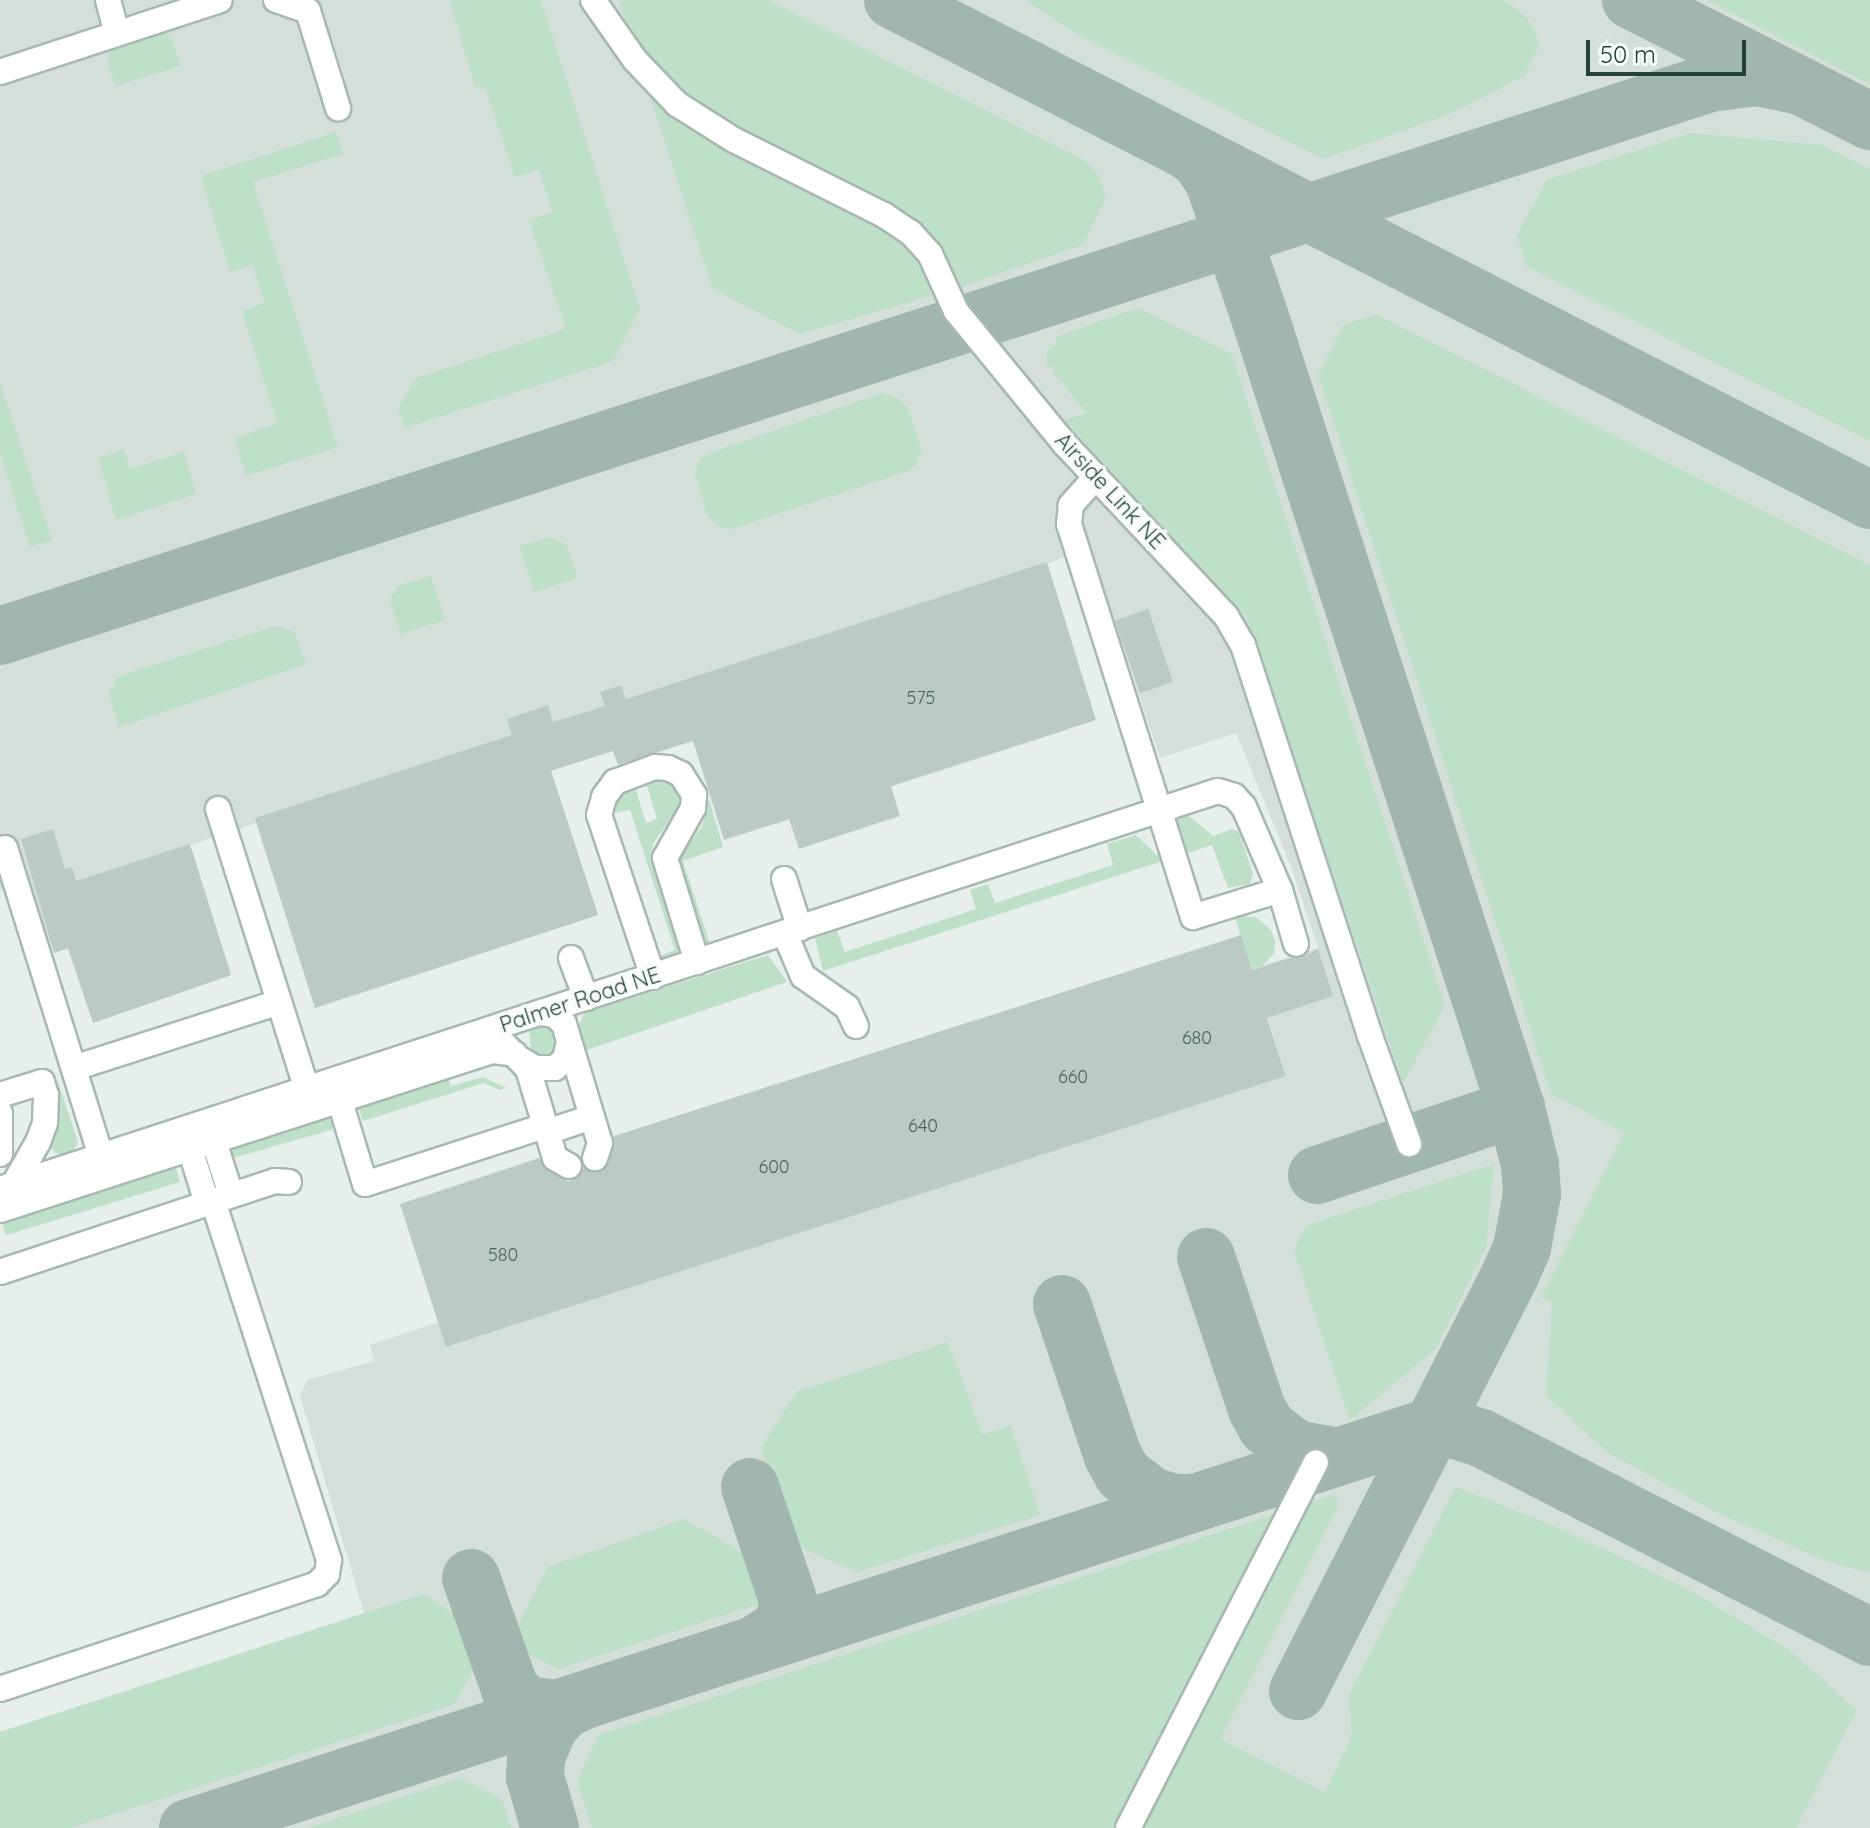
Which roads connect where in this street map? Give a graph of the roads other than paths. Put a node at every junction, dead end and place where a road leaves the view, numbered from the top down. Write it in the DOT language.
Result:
graph roads {
  1 [pos="108,0"];
  2 [pos="276,0"];
  3 [pos="593,0"];
  4 [pos="214,2"];
  5 [pos="117,34"];
  6 [pos="0,72"];
  7 [pos="338,108"];
  8 [pos="1096,477"];
  9 [pos="218,809"];
  10 [pos="1160,810"];
  11 [pos="5,848"];
  12 [pos="784,879"];
  13 [pos="1280,890"];
  14 [pos="793,932"];
  15 [pos="1296,944"];
  16 [pos="571,958"];
  17 [pos="697,962"];
  18 [pos="653,977"];
  19 [pos="586,998"];
  20 [pos="279,1002"];
  21 [pos="541,1013"];
  22 [pos="856,1026"];
  23 [pos="476,1034"];
  24 [pos="569,1042"];
  25 [pos="517,1057"];
  26 [pos="74,1068"];
  27 [pos="307,1090"];
  28 [pos="337,1091"];
  29 [pos="0,1095"];
  30 [pos="0,1113"];
  31 [pos="592,1117"];
  32 [pos="546,1129"];
  33 [pos="193,1138"];
  34 [pos="1409,1144"];
  35 [pos="0,1154"];
  36 [pos="101,1156"];
  37 [pos="595,1158"];
  38 [pos="569,1166"];
  39 [pos="289,1182"];
  40 [pos="7,1186"];
  41 [pos="213,1201"];
  42 [pos="0,1210"];
  43 [pos="0,1272"];
  44 [pos="1316,1462"];
  45 [pos="0,1689"];
  46 [pos="1128,1828"];
  1 -- 5 [label="street"];
  2 -- 7 [label="street"];
  3 -- 8 [label="street, Airside Link NE"];
  4 -- 5 [label="street"];
  5 -- 6 [label="street"];
  8 -- 10 [label="street"];
  8 -- 34 [label="street, Airside Link NE"];
  9 -- 20 [label="street"];
  10 -- 13 [label="street, Palmer Road NE"];
  10 -- 13 [label="street"];
  10 -- 14 [label="street, Palmer Road NE"];
  11 -- 26 [label="street"];
  12 -- 14 [label="street"];
  13 -- 15 [label="street, Palmer Road NE"];
  14 -- 17 [label="street, Palmer Road NE"];
  14 -- 22 [label="street"];
  16 -- 19 [label="street"];
  17 -- 18 [label="street, Palmer Road NE"];
  17 -- 18 [label="street"];
  18 -- 19 [label="street, Palmer Road NE"];
  19 -- 21 [label="street, Palmer Road NE"];
  20 -- 26 [label="street"];
  20 -- 27 [label="street"];
  21 -- 23 [label="street, Palmer Road NE"];
  21 -- 24 [label="street"];
  23 -- 25 [label="street"];
  23 -- 28 [label="street, Palmer Road NE"];
  24 -- 25 [label="street"];
  24 -- 31 [label="street"];
  25 -- 28 [label="street"];
  25 -- 32 [label="street"];
  26 -- 36 [label="street"];
  27 -- 28 [label="street, Palmer Road NE"];
  27 -- 33 [label="street, Palmer Road NE"];
  28 -- 32 [label="street"];
  28 -- 33 [label="street"];
  29 -- 40 [label="street"];
  30 -- 35 [label="street"];
  31 -- 32 [label="street"];
  31 -- 37 [label="street"];
  32 -- 38 [label="street"];
  33 -- 36 [label="street, Palmer Road NE"];
  33 -- 41 [label="street"];
  33 -- 41 [label="street"];
  33 -- 42 [label="street"];
  36 -- 40 [label="street, Palmer Road NE"];
  39 -- 41 [label="street"];
  41 -- 43 [label="street"];
  41 -- 45 [label="street"];
  44 -- 46 [label="street"];
}
